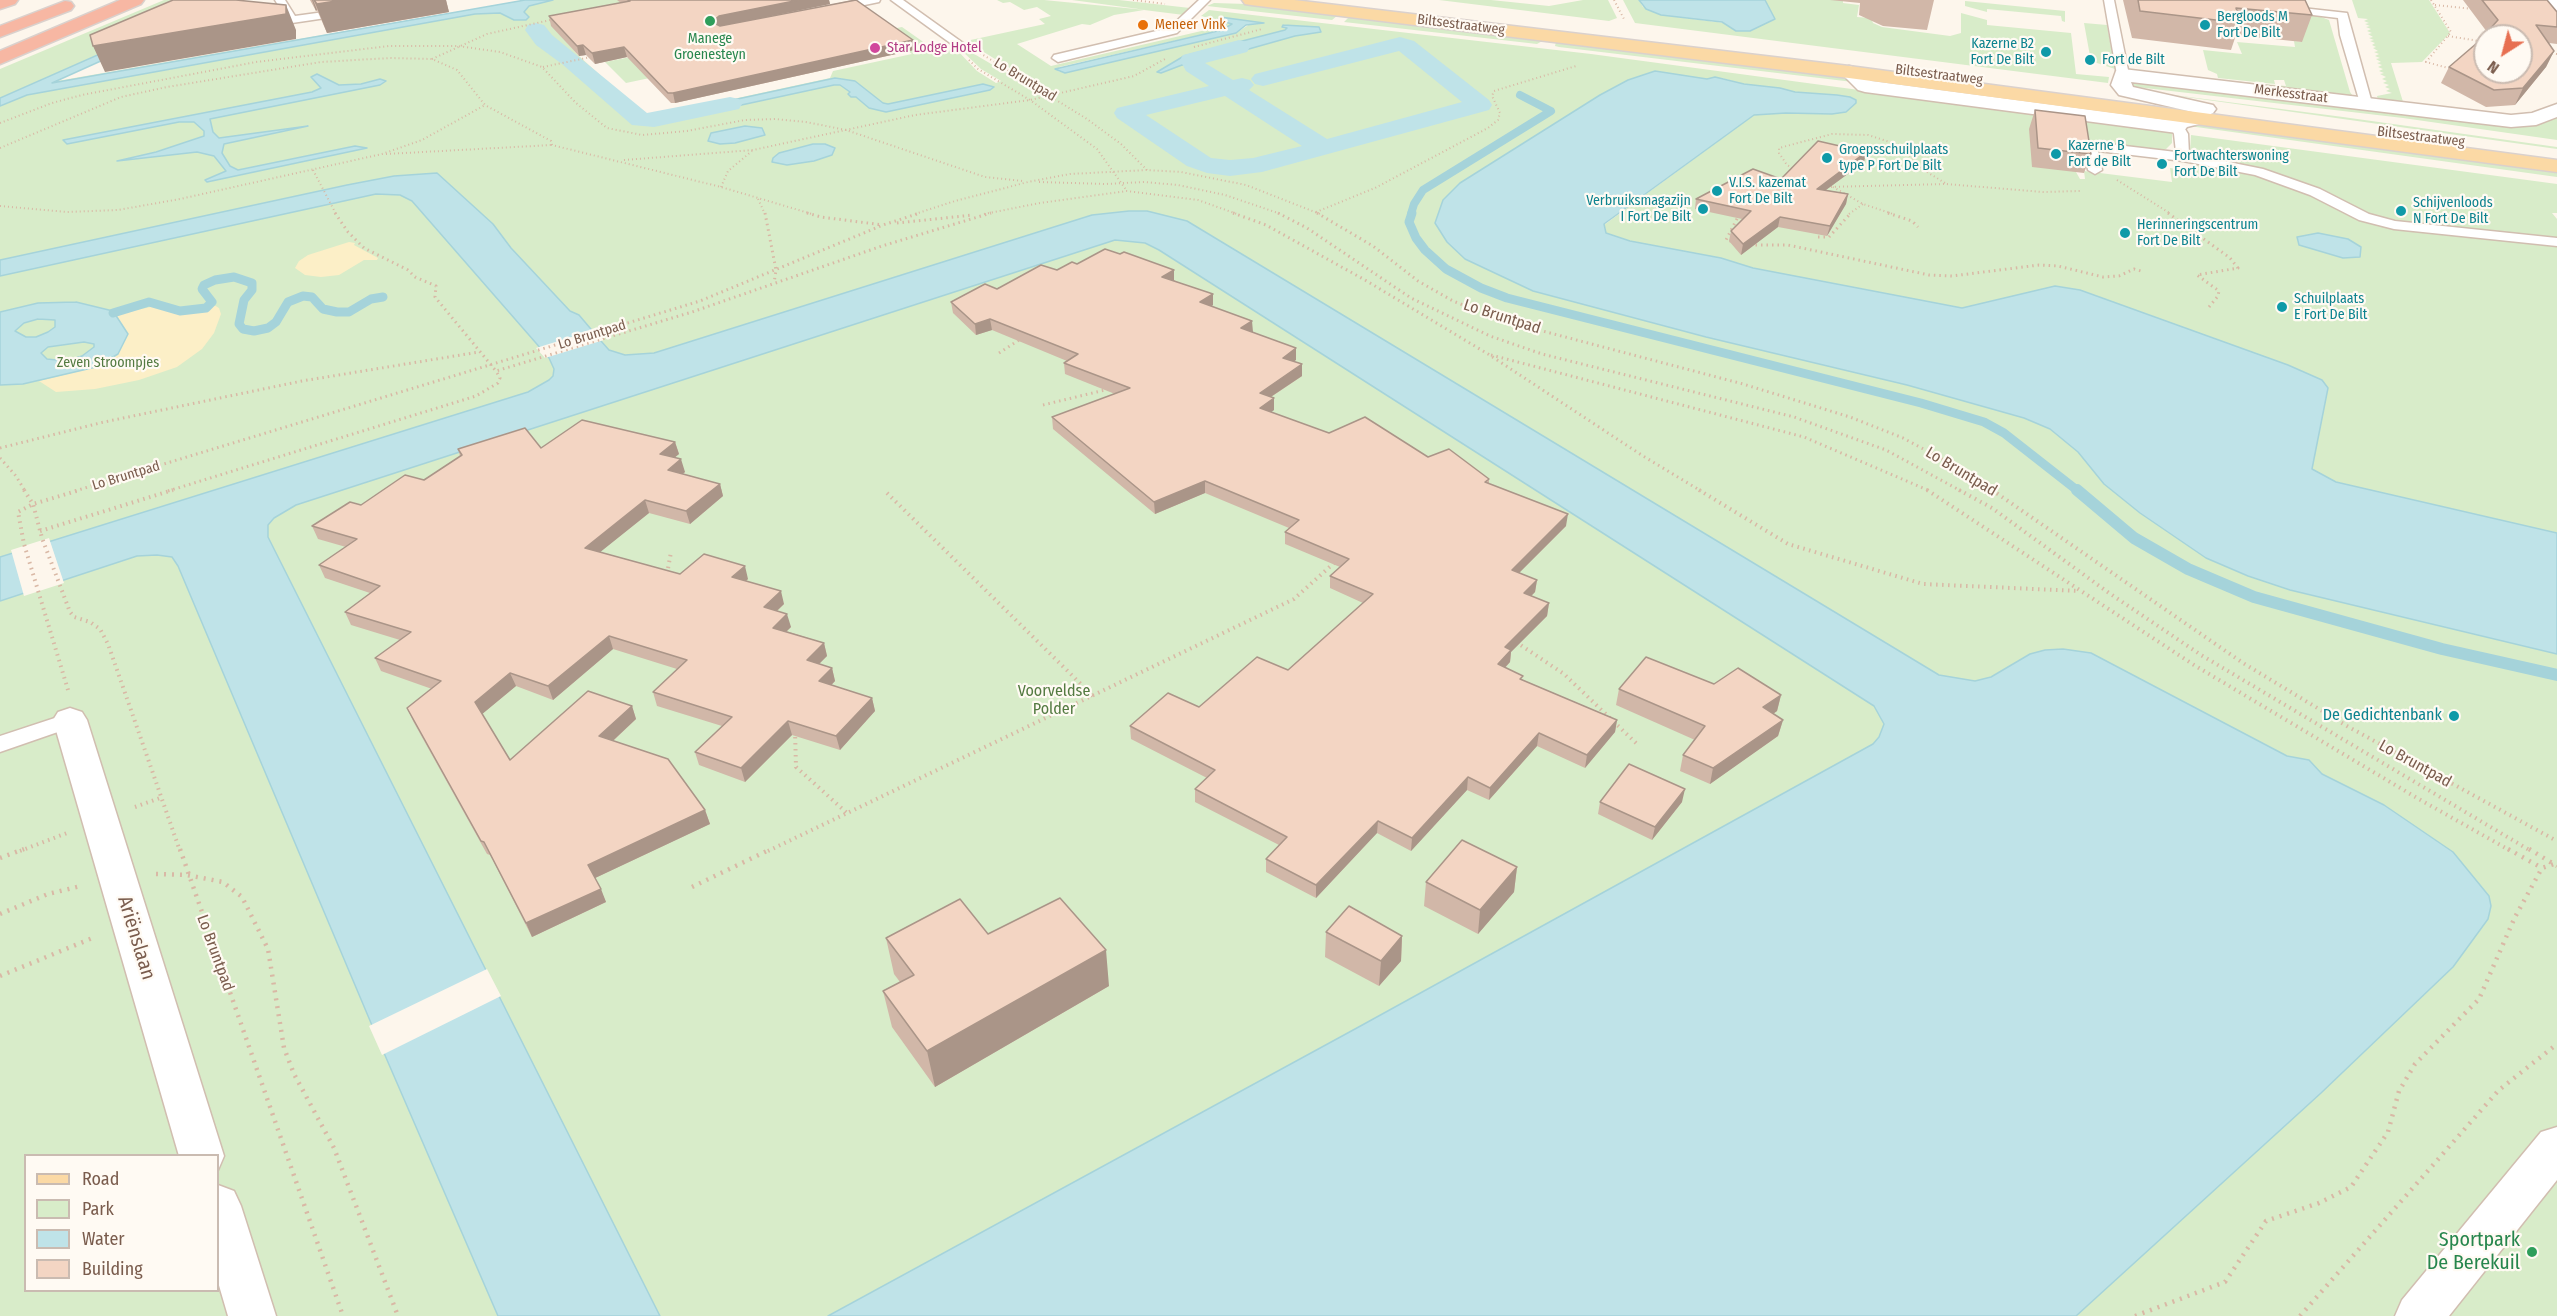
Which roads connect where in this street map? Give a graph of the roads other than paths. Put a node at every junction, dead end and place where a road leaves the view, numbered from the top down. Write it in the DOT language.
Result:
graph roads {
  1 [pos="9,0"];
  2 [pos="38,0"];
  3 [pos="81,0"];
  4 [pos="128,0"];
  5 [pos="135,0"];
  6 [pos="280,0"];
  7 [pos="875,0"];
  8 [pos="896,0"];
  9 [pos="1205,0"];
  10 [pos="1251,0"];
  11 [pos="1320,0"];
  12 [pos="2109,0"];
  13 [pos="2552,0"];
  14 [pos="0,4"];
  15 [pos="2557,6"];
  16 [pos="363,9"];
  17 [pos="2277,9"];
  18 [pos="815,12"];
  19 [pos="0,15"];
  20 [pos="0,32"];
  21 [pos="957,43"];
  22 [pos="0,48"];
  23 [pos="0,58"];
  24 [pos="1058,58"];
  25 [pos="1849,72"];
  26 [pos="2123,75"];
  27 [pos="2366,103"];
  28 [pos="2557,110"];
  29 [pos="2203,113"];
  30 [pos="2176,128"];
  31 [pos="2557,154"];
  32 [pos="2183,157"];
  33 [pos="2557,166"];
  34 [pos="2098,172"];
  35 [pos="2557,242"];
  36 [pos="70,720"];
  37 [pos="0,744"];
  38 [pos="2557,1146"];
  39 [pos="202,1154"];
  40 [pos="219,1209"];
  41 [pos="252,1316"];
  42 [pos="2419,1316"];
  1 -- 14 [label="highway"];
  2 -- 19 [label="highway"];
  3 -- 20 [label="highway"];
  4 -- 22 [label="highway"];
  5 -- 23 [label="highway"];
  6 -- 16 [label="lane"];
  7 -- 18 [label="lane"];
  8 -- 21 [label="lane"];
  9 -- 24 [label="lane"];
  10 -- 25 [label="main road, Biltsestraatweg"];
  11 -- 29 [label="main road, Biltsestraatweg"];
  12 -- 26 [label="lane"];
  13 -- 15 [label="street"];
  17 -- 27 [label="lane"];
  25 -- 29 [label="main road, Biltsestraatweg"];
  25 -- 30 [label="street, Biltsestraatweg"];
  26 -- 27 [label="street, Merkesstraat"];
  26 -- 29 [label="street"];
  27 -- 28 [label="street, Merkesstraat"];
  29 -- 30 [label="street"];
  29 -- 31 [label="main road, Biltsestraatweg"];
  29 -- 33 [label="main road, Biltsestraatweg"];
  30 -- 32 [label="lane"];
  32 -- 34 [label="lane"];
  32 -- 35 [label="lane"];
  36 -- 37 [label="lane"];
  36 -- 39 [label="street, Ariënslaan"];
  38 -- 42 [label="street"];
  40 -- 41 [label="street"];
}
